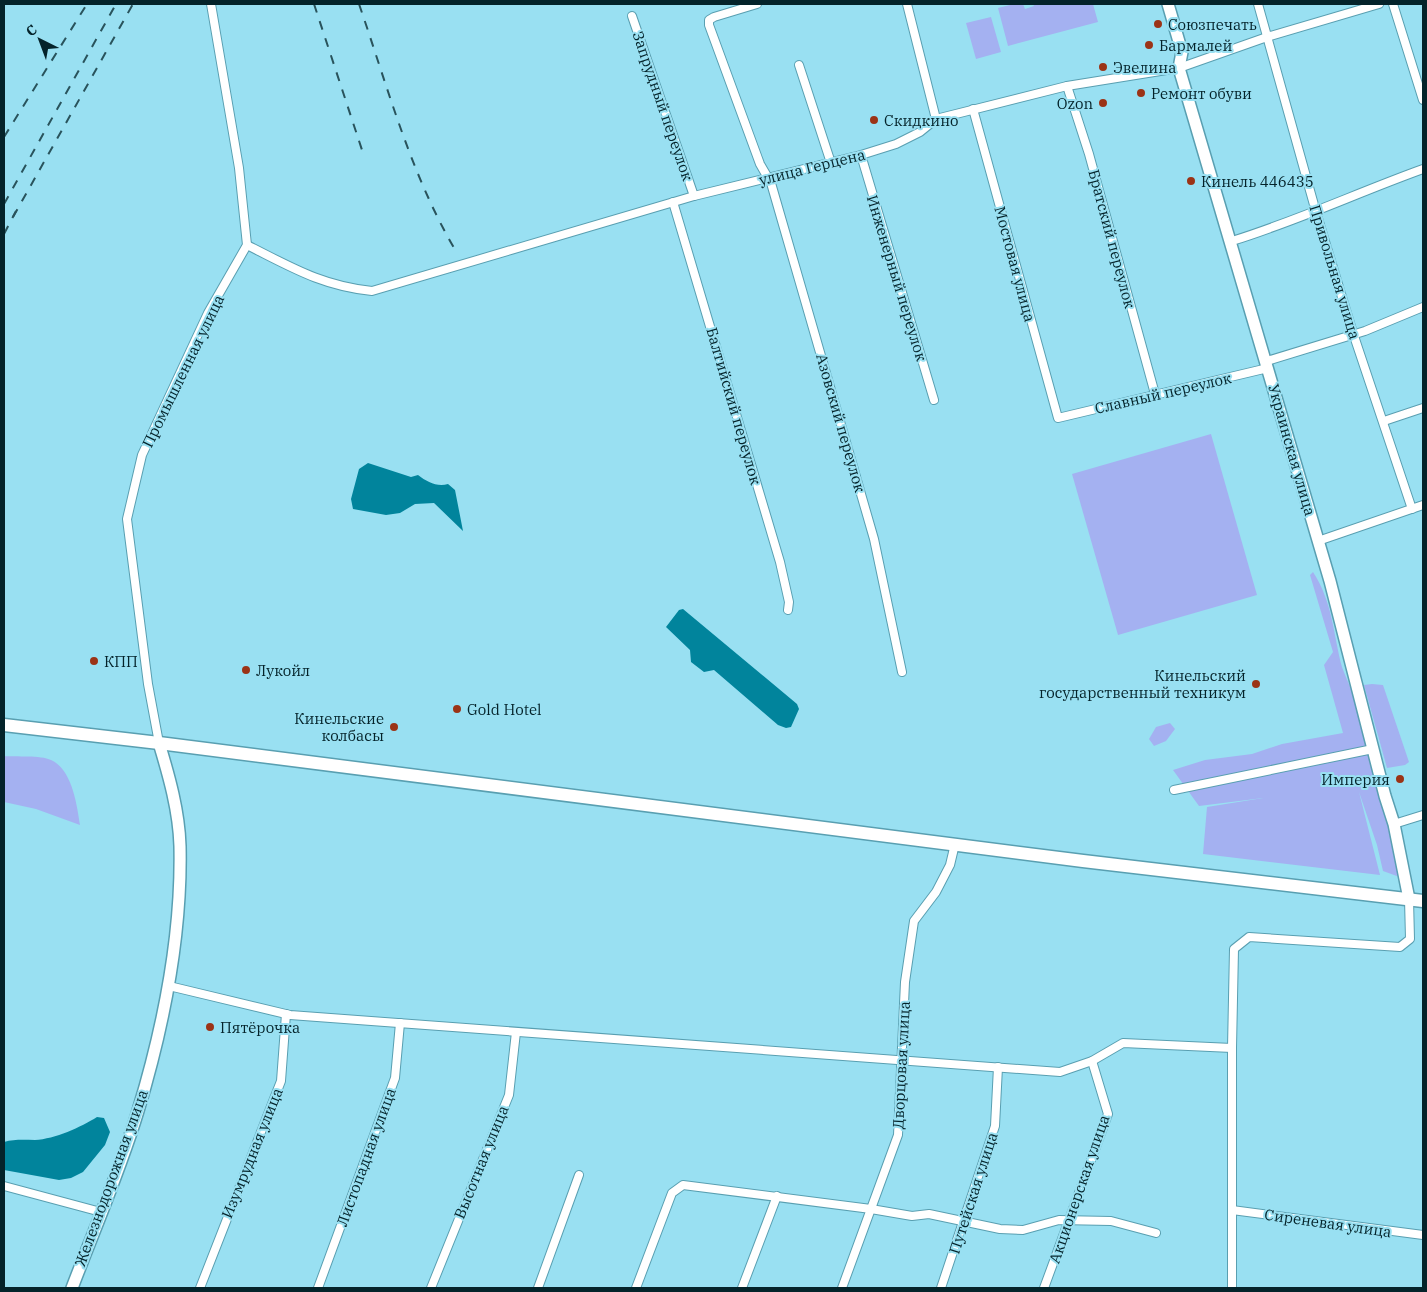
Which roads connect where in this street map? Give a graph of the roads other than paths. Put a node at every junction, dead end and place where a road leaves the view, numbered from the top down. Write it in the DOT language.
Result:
graph roads {
  1 [pos="211,4"];
  2 [pos="756,4"];
  3 [pos="907,4"];
  4 [pos="1168,4"];
  5 [pos="1258,4"];
  6 [pos="1379,4"];
  7 [pos="1393,4"];
  8 [pos="632,16"];
  9 [pos="1267,37"];
  10 [pos="799,65"];
  11 [pos="1179,68"];
  12 [pos="1067,86"];
  13 [pos="1423,100"];
  14 [pos="973,109"];
  15 [pos="936,119"];
  16 [pos="861,155"];
  17 [pos="831,163"];
  18 [pos="1423,170"];
  19 [pos="769,177"];
  20 [pos="694,196"];
  21 [pos="672,202"];
  22 [pos="1316,212"];
  23 [pos="1232,241"];
  24 [pos="247,244"];
  25 [pos="1423,307"];
  26 [pos="1353,333"];
  27 [pos="1268,365"];
  28 [pos="1155,394"];
  29 [pos="934,400"];
  30 [pos="1423,408"];
  31 [pos="1058,418"];
  32 [pos="1384,421"];
  33 [pos="1423,505"];
  34 [pos="1412,509"];
  35 [pos="1318,541"];
  36 [pos="788,610"];
  37 [pos="902,672"];
  38 [pos="4,725"];
  39 [pos="160,742"];
  40 [pos="1373,749"];
  41 [pos="1174,790"];
  42 [pos="1423,815"];
  43 [pos="1394,824"];
  44 [pos="954,844"];
  45 [pos="1409,899"];
  46 [pos="1423,901"];
  47 [pos="169,986"];
  48 [pos="286,1014"];
  49 [pos="400,1023"];
  50 [pos="516,1032"];
  51 [pos="1232,1048"];
  52 [pos="901,1060"];
  53 [pos="1092,1061"];
  54 [pos="998,1067"];
  55 [pos="578,1175"];
  56 [pos="4,1186"];
  57 [pos="777,1196"];
  58 [pos="871,1209"];
  59 [pos="1232,1210"];
  60 [pos="101,1212"];
  61 [pos="1068,1220"];
  62 [pos="964,1222"];
  63 [pos="1156,1233"];
  64 [pos="1423,1235"];
  65 [pos="72,1288"];
  66 [pos="200,1288"];
  67 [pos="318,1288"];
  68 [pos="430,1288"];
  69 [pos="538,1288"];
  70 [pos="636,1288"];
  71 [pos="742,1288"];
  72 [pos="842,1288"];
  73 [pos="941,1288"];
  74 [pos="1044,1288"];
  75 [pos="1232,1288"];
  1 -- 24 [label="street"];
  2 -- 19 [label="street"];
  3 -- 15 [label="street"];
  4 -- 11 [label="main road, Украинская улица"];
  5 -- 9 [label="street, Привольная улица"];
  6 -- 9 [label="street, улица Герцена"];
  7 -- 13 [label="street"];
  8 -- 20 [label="street, Запрудный переулок"];
  9 -- 11 [label="street, улица Герцена"];
  9 -- 22 [label="street, Привольная улица"];
  10 -- 17 [label="street"];
  11 -- 12 [label="street, улица Герцена"];
  11 -- 23 [label="main road, Украинская улица"];
  12 -- 14 [label="street, улица Герцена"];
  12 -- 28 [label="street, Братский переулок"];
  14 -- 15 [label="street, улица Герцена"];
  14 -- 31 [label="street, Мостовая улица"];
  15 -- 16 [label="street, улица Герцена"];
  16 -- 17 [label="street, улица Герцена"];
  16 -- 29 [label="street, Инженерный переулок"];
  17 -- 19 [label="street, улица Герцена"];
  18 -- 22 [label="street"];
  19 -- 20 [label="street, улица Герцена"];
  19 -- 37 [label="street, Азовский переулок"];
  20 -- 21 [label="street, улица Герцена"];
  21 -- 24 [label="street, улица Герцена"];
  21 -- 36 [label="street, Балтийский переулок"];
  22 -- 23 [label="street"];
  22 -- 26 [label="street, Привольная улица"];
  23 -- 27 [label="main road, Украинская улица"];
  24 -- 39 [label="street, Промышленная улица"];
  25 -- 26 [label="street, Славный переулок"];
  26 -- 27 [label="street, Славный переулок"];
  26 -- 32 [label="street, Привольная улица"];
  27 -- 28 [label="street, Славный переулок"];
  27 -- 35 [label="main road, Украинская улица"];
  28 -- 31 [label="street, Славный переулок"];
  30 -- 32 [label="street"];
  32 -- 34 [label="street, Привольная улица"];
  33 -- 34 [label="street"];
  34 -- 35 [label="street"];
  35 -- 40 [label="main road, Украинская улица"];
  38 -- 39 [label="main road"];
  39 -- 44 [label="main road"];
  39 -- 47 [label="main road, Железнодорожная улица"];
  40 -- 41 [label="street"];
  40 -- 43 [label="main road, Украинская улица"];
  42 -- 43 [label="street"];
  43 -- 45 [label="main road, Украинская улица"];
  44 -- 45 [label="main road"];
  44 -- 52 [label="street, Дворцовая улица"];
  45 -- 46 [label="main road"];
  45 -- 51 [label="street"];
  47 -- 48 [label="street"];
  47 -- 60 [label="main road, Железнодорожная улица"];
  48 -- 49 [label="street"];
  48 -- 66 [label="street, Изумрудная улица"];
  49 -- 50 [label="street"];
  49 -- 67 [label="street, Листопадная улица"];
  50 -- 52 [label="street"];
  50 -- 68 [label="street, Высотная улица"];
  51 -- 53 [label="street"];
  51 -- 59 [label="street"];
  52 -- 54 [label="street"];
  52 -- 58 [label="street, Дворцовая улица"];
  53 -- 54 [label="street"];
  53 -- 61 [label="street, Акционерская улица"];
  54 -- 62 [label="street, Путейская улица"];
  55 -- 69 [label="street"];
  56 -- 60 [label="street"];
  57 -- 58 [label="street"];
  57 -- 70 [label="street"];
  57 -- 71 [label="street"];
  58 -- 62 [label="street"];
  58 -- 72 [label="street, Дворцовая улица"];
  59 -- 64 [label="street, Сиреневая улица"];
  59 -- 75 [label="street"];
  60 -- 65 [label="main road, Железнодорожная улица"];
  61 -- 62 [label="street"];
  61 -- 63 [label="street"];
  61 -- 74 [label="street, Акционерская улица"];
  62 -- 73 [label="street, Путейская улица"];
}
